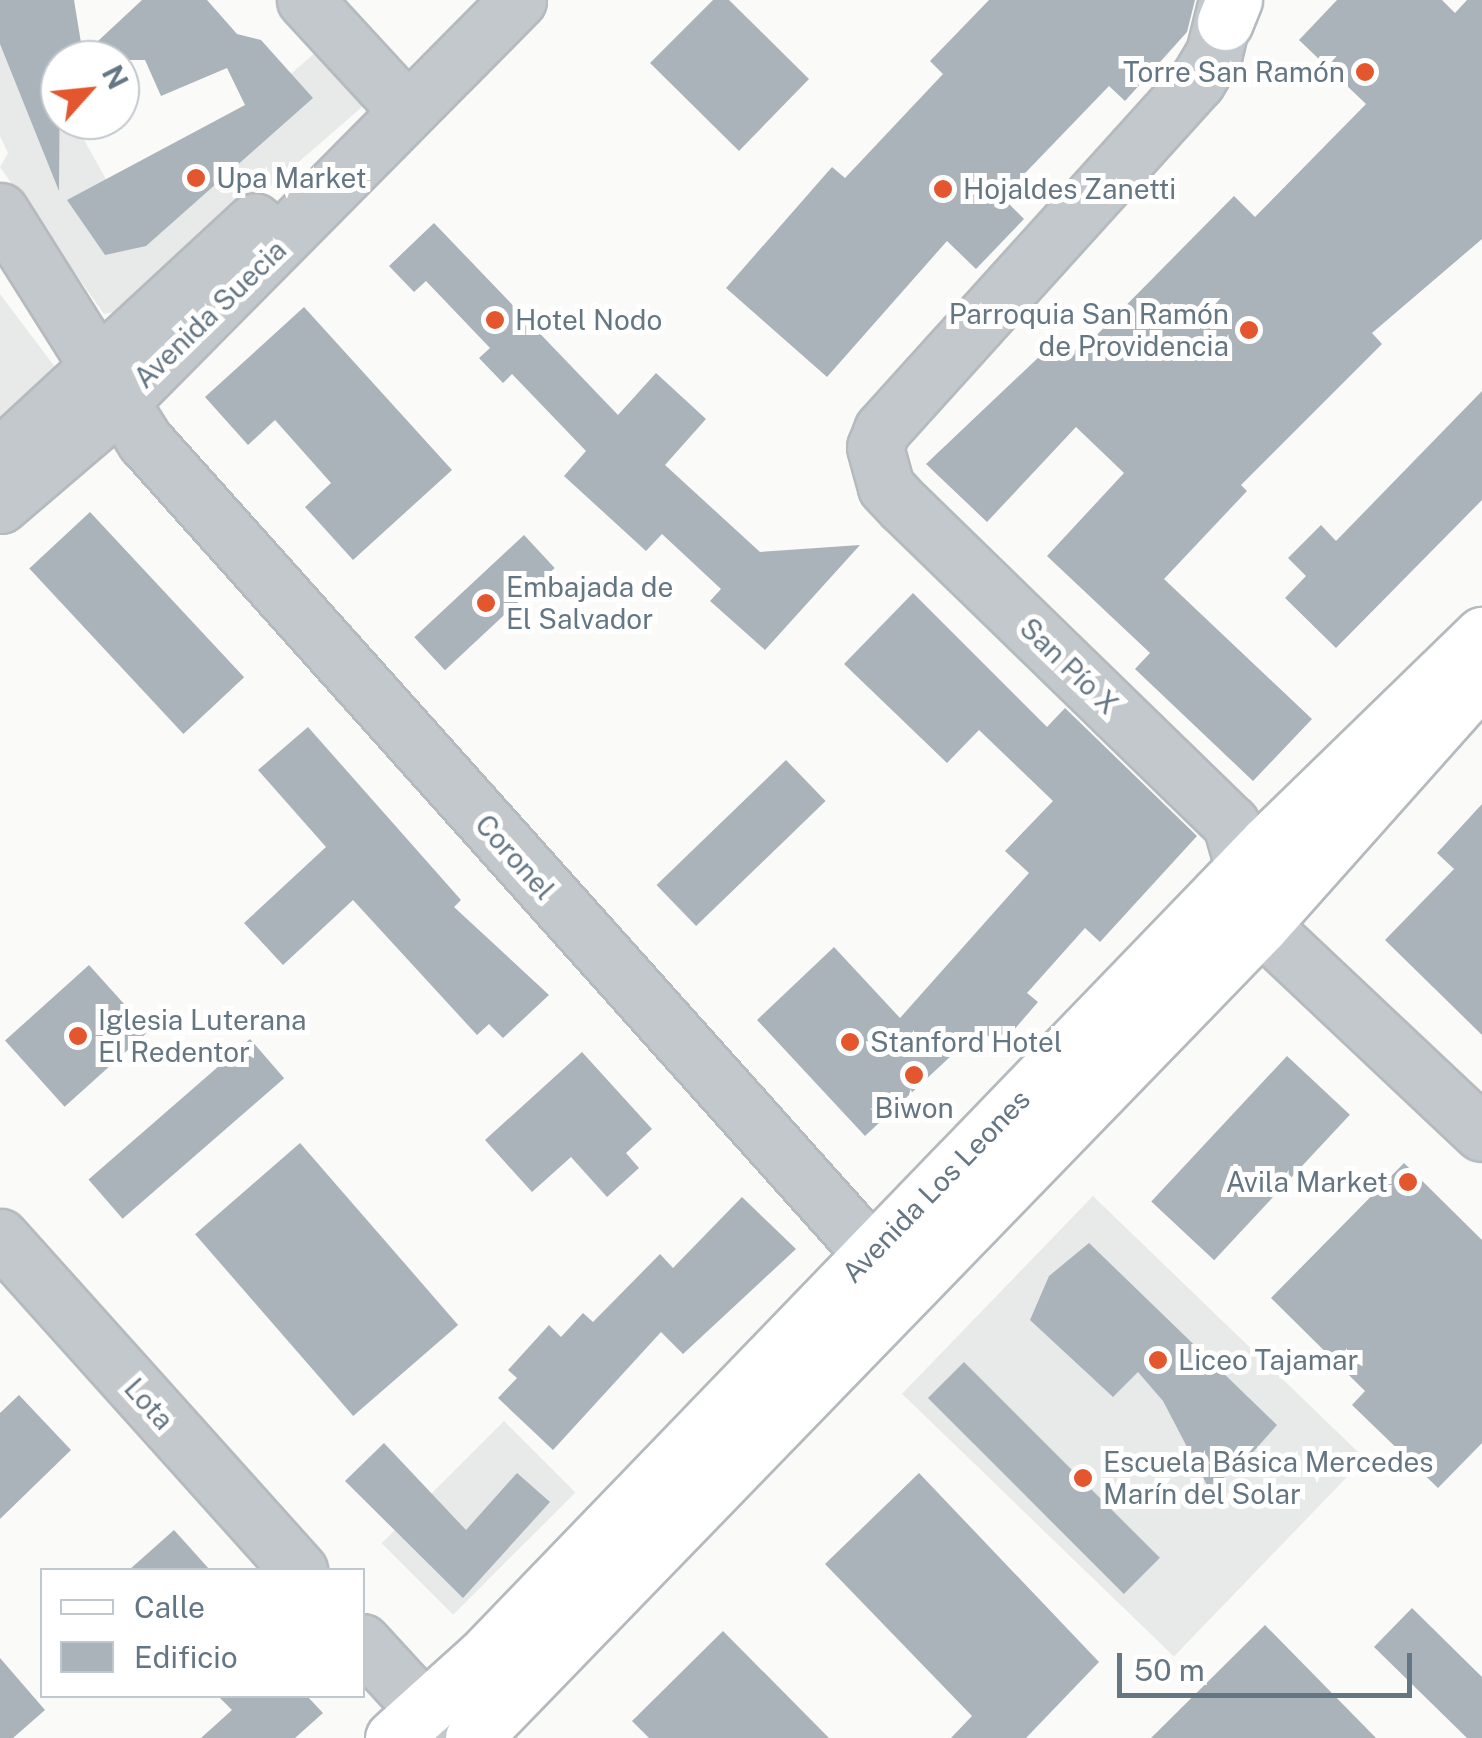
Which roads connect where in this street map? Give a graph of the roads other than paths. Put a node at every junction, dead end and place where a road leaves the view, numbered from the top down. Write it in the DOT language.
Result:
graph roads {
  1 [pos="304,0"];
  2 [pos="518,0"];
  3 [pos="1229,7"];
  4 [pos="406,110"];
  5 [pos="0,211"];
  6 [pos="105,386"];
  7 [pos="0,457"];
  8 [pos="0,506"];
  9 [pos="1482,635"];
  10 [pos="1482,676"];
  11 [pos="1482,696"];
  12 [pos="1407,764"];
  13 [pos="1244,869"];
  14 [pos="1262,925"];
  15 [pos="1482,1133"];
  16 [pos="0,1238"];
  17 [pos="871,1253"];
  18 [pos="882,1320"];
  19 [pos="297,1568"];
  20 [pos="365,1646"];
  21 [pos="422,1729"];
  22 [pos="473,1738"];
  1 -- 4 [label="street"];
  2 -- 4 [label="street, Avenida Suecia"];
  3 -- 13 [label="street, San Pío X"];
  4 -- 6 [label="street, Avenida Suecia"];
  5 -- 6 [label="street, Coronel"];
  6 -- 7 [label="street, Avenida Suecia"];
  6 -- 8 [label="street, Avenida Suecia"];
  6 -- 17 [label="street, Coronel"];
  9 -- 13 [label="main road, Avenida Los Leones"];
  10 -- 12 [label="main road, Avenida Los Leones"];
  11 -- 12 [label="main road"];
  12 -- 14 [label="main road, Avenida Los Leones"];
  13 -- 17 [label="main road, Avenida Los Leones"];
  14 -- 15 [label="street"];
  14 -- 18 [label="main road, Avenida Los Leones"];
  16 -- 19 [label="street, Lota"];
  17 -- 18 [label="street"];
  17 -- 21 [label="main road, Avenida Los Leones"];
  18 -- 22 [label="main road, Avenida Los Leones"];
  20 -- 21 [label="street"];
}
